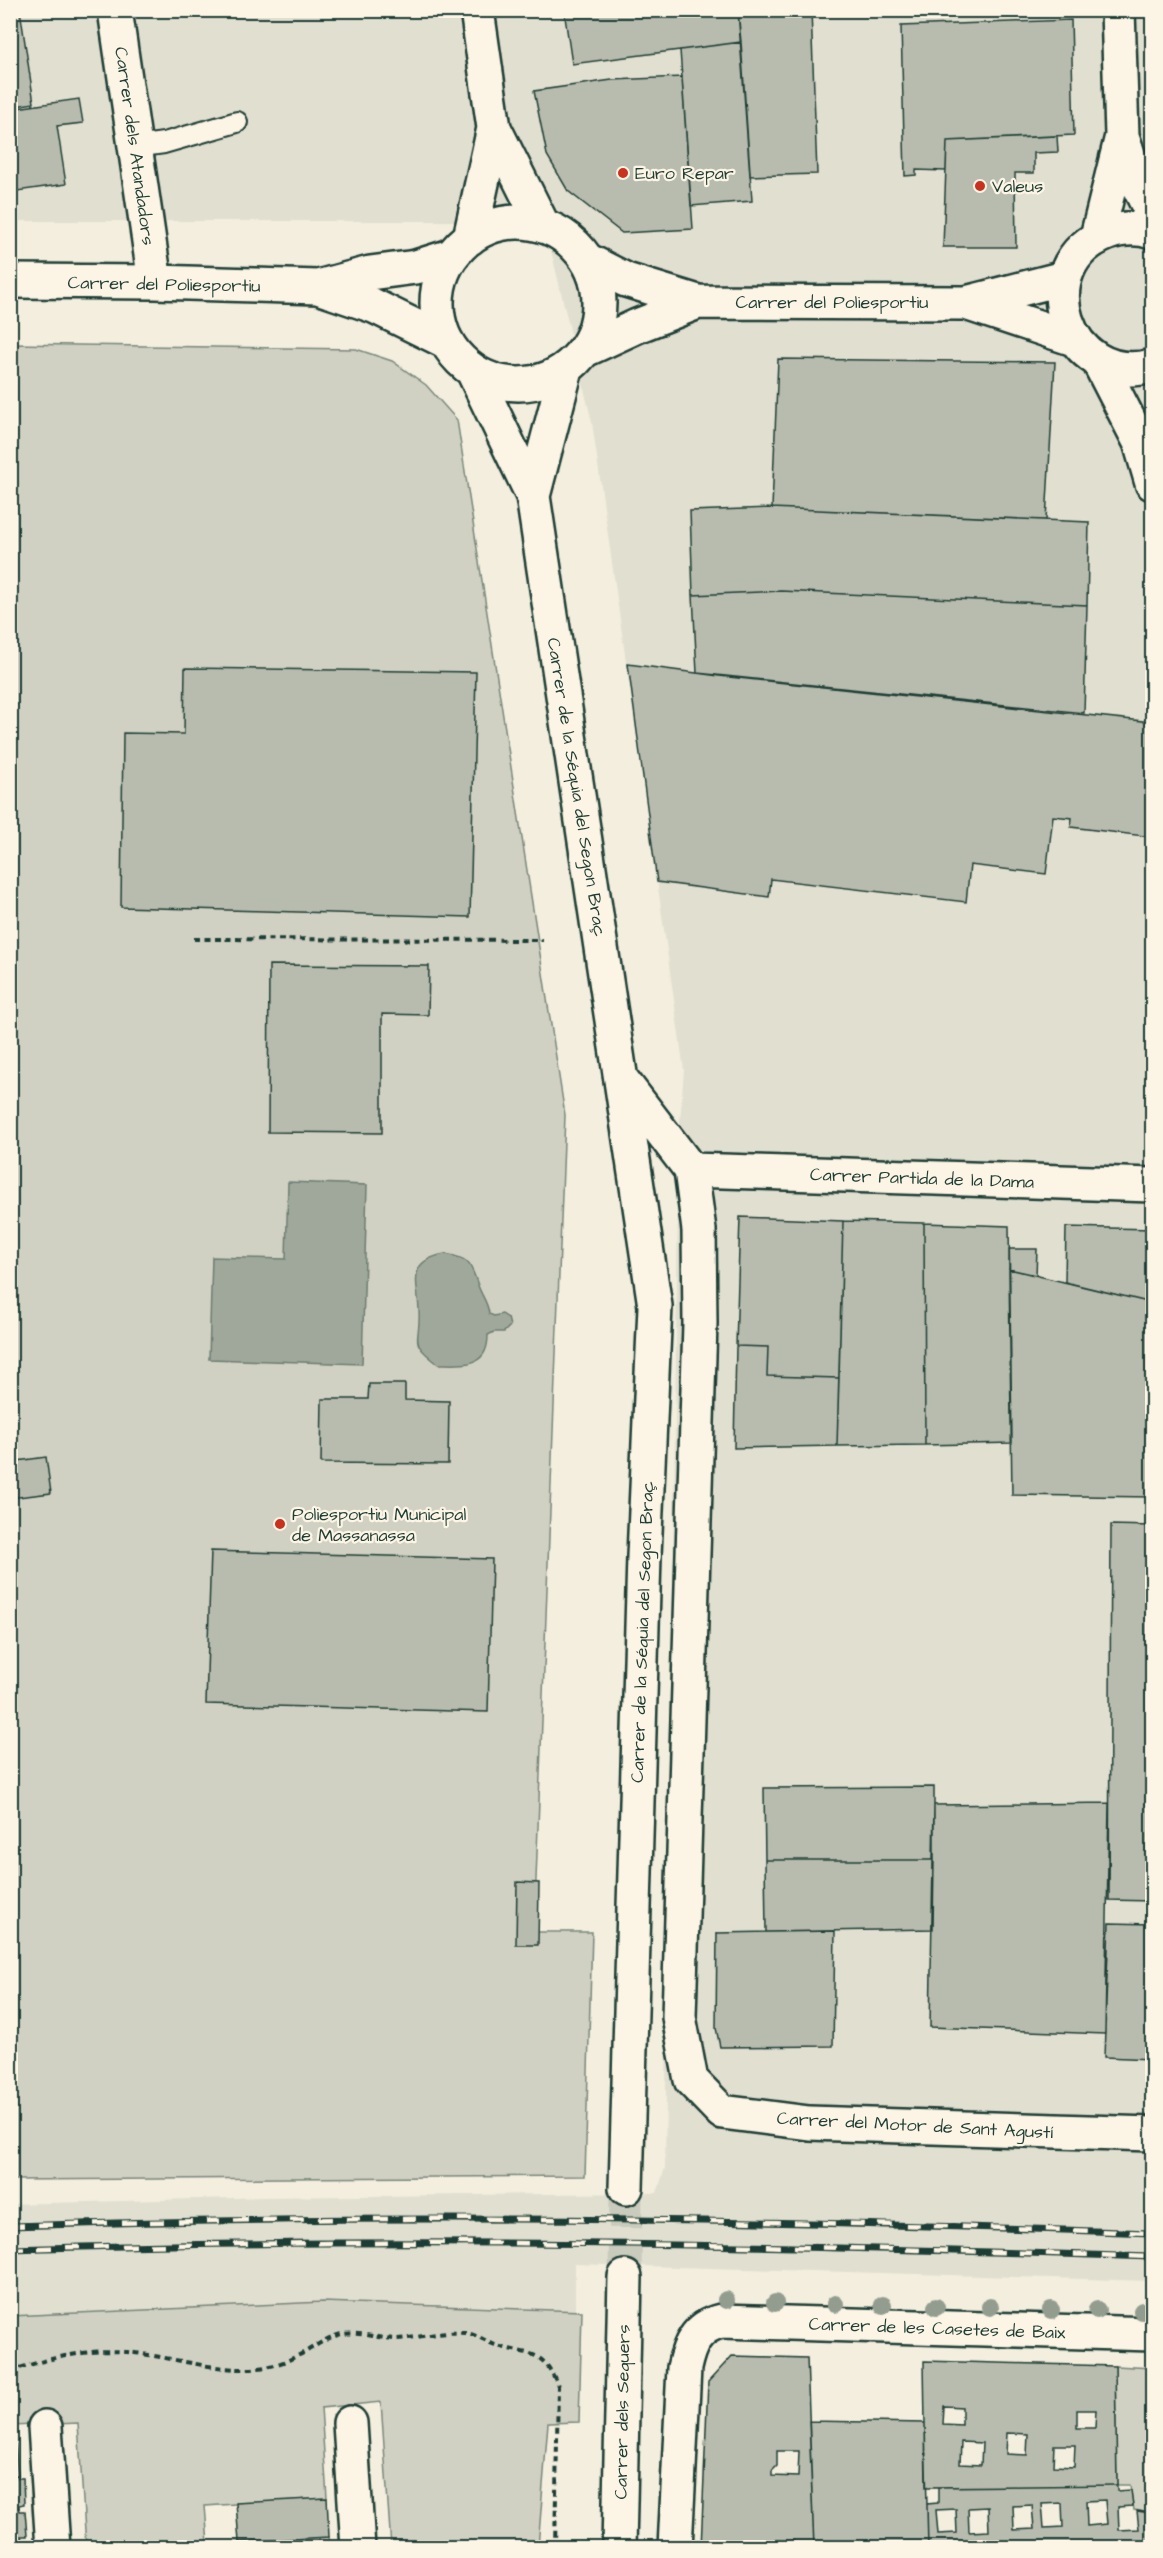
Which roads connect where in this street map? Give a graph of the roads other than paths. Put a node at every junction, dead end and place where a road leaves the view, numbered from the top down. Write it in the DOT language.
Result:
graph roads {
  1 [pos="115,10"];
  2 [pos="477,10"];
  3 [pos="1118,10"];
  4 [pos="237,122"];
  5 [pos="494,128"];
  6 [pos="1122,136"];
  7 [pos="135,147"];
  8 [pos="1152,213"];
  9 [pos="543,226"];
  10 [pos="1152,232"];
  11 [pos="1097,237"];
  12 [pos="460,247"];
  13 [pos="587,260"];
  14 [pos="1064,279"];
  15 [pos="10,281"];
  16 [pos="155,282"];
  17 [pos="318,287"];
  18 [pos="698,302"];
  19 [pos="966,303"];
  20 [pos="447,342"];
  21 [pos="1086,350"];
  22 [pos="575,360"];
  23 [pos="1152,366"];
  24 [pos="473,371"];
  25 [pos="1146,428"];
  26 [pos="1152,483"];
  27 [pos="533,496"];
  28 [pos="620,1078"];
  29 [pos="691,1170"];
  30 [pos="1152,1185"];
  31 [pos="1152,2134"];
  32 [pos="626,2188"];
  33 [pos="625,2277"];
  34 [pos="1152,2334"];
  35 [pos="350,2423"];
  36 [pos="45,2427"];
  37 [pos="53,2547"];
  38 [pos="358,2547"];
  39 [pos="619,2547"];
  40 [pos="675,2547"];
  1 -- 7 [label="street, Carrer dels Atandadors"];
  2 -- 5 [label="street"];
  3 -- 6 [label="street"];
  4 -- 7 [label="lane"];
  5 -- 9 [label="street"];
  5 -- 12 [label="street"];
  6 -- 8 [label="street"];
  6 -- 11 [label="street"];
  7 -- 16 [label="street, Carrer dels Atandadors"];
  9 -- 12 [label="street"];
  9 -- 13 [label="street"];
  10 -- 11 [label="street"];
  11 -- 14 [label="street"];
  12 -- 17 [label="street, Carrer del Poliesportiu"];
  12 -- 20 [label="street"];
  13 -- 18 [label="street, Carrer del Poliesportiu"];
  13 -- 22 [label="street"];
  14 -- 19 [label="street, Carrer del Poliesportiu"];
  14 -- 21 [label="street"];
  15 -- 16 [label="street, Carrer del Poliesportiu"];
  16 -- 17 [label="street, Carrer del Poliesportiu"];
  17 -- 20 [label="street, Carrer del Poliesportiu"];
  18 -- 19 [label="street, Carrer del Poliesportiu"];
  18 -- 22 [label="street, Carrer del Poliesportiu"];
  19 -- 21 [label="street, Carrer del Poliesportiu"];
  20 -- 24 [label="street"];
  21 -- 23 [label="street, Carrer del Poliesportiu"];
  21 -- 25 [label="street"];
  22 -- 24 [label="street"];
  22 -- 27 [label="street, Carrer de la Séquia del Segon Braç"];
  24 -- 27 [label="street, Carrer de la Séquia del Segon Braç"];
  25 -- 26 [label="street"];
  27 -- 28 [label="street, Carrer de la Séquia del Segon Braç"];
  28 -- 29 [label="street, Carrer de la Séquia del Segon Braç"];
  28 -- 32 [label="street, Carrer de la Séquia del Segon Braç"];
  29 -- 30 [label="street, Carrer Partida de la Dama"];
  29 -- 31 [label="street, Carrer del Motor de Sant Agustí"];
  33 -- 39 [label="street, Carrer dels Sequers"];
  34 -- 40 [label="street, Carrer de les Casetes de Baix"];
  35 -- 38 [label="street"];
  36 -- 37 [label="street"];
}
